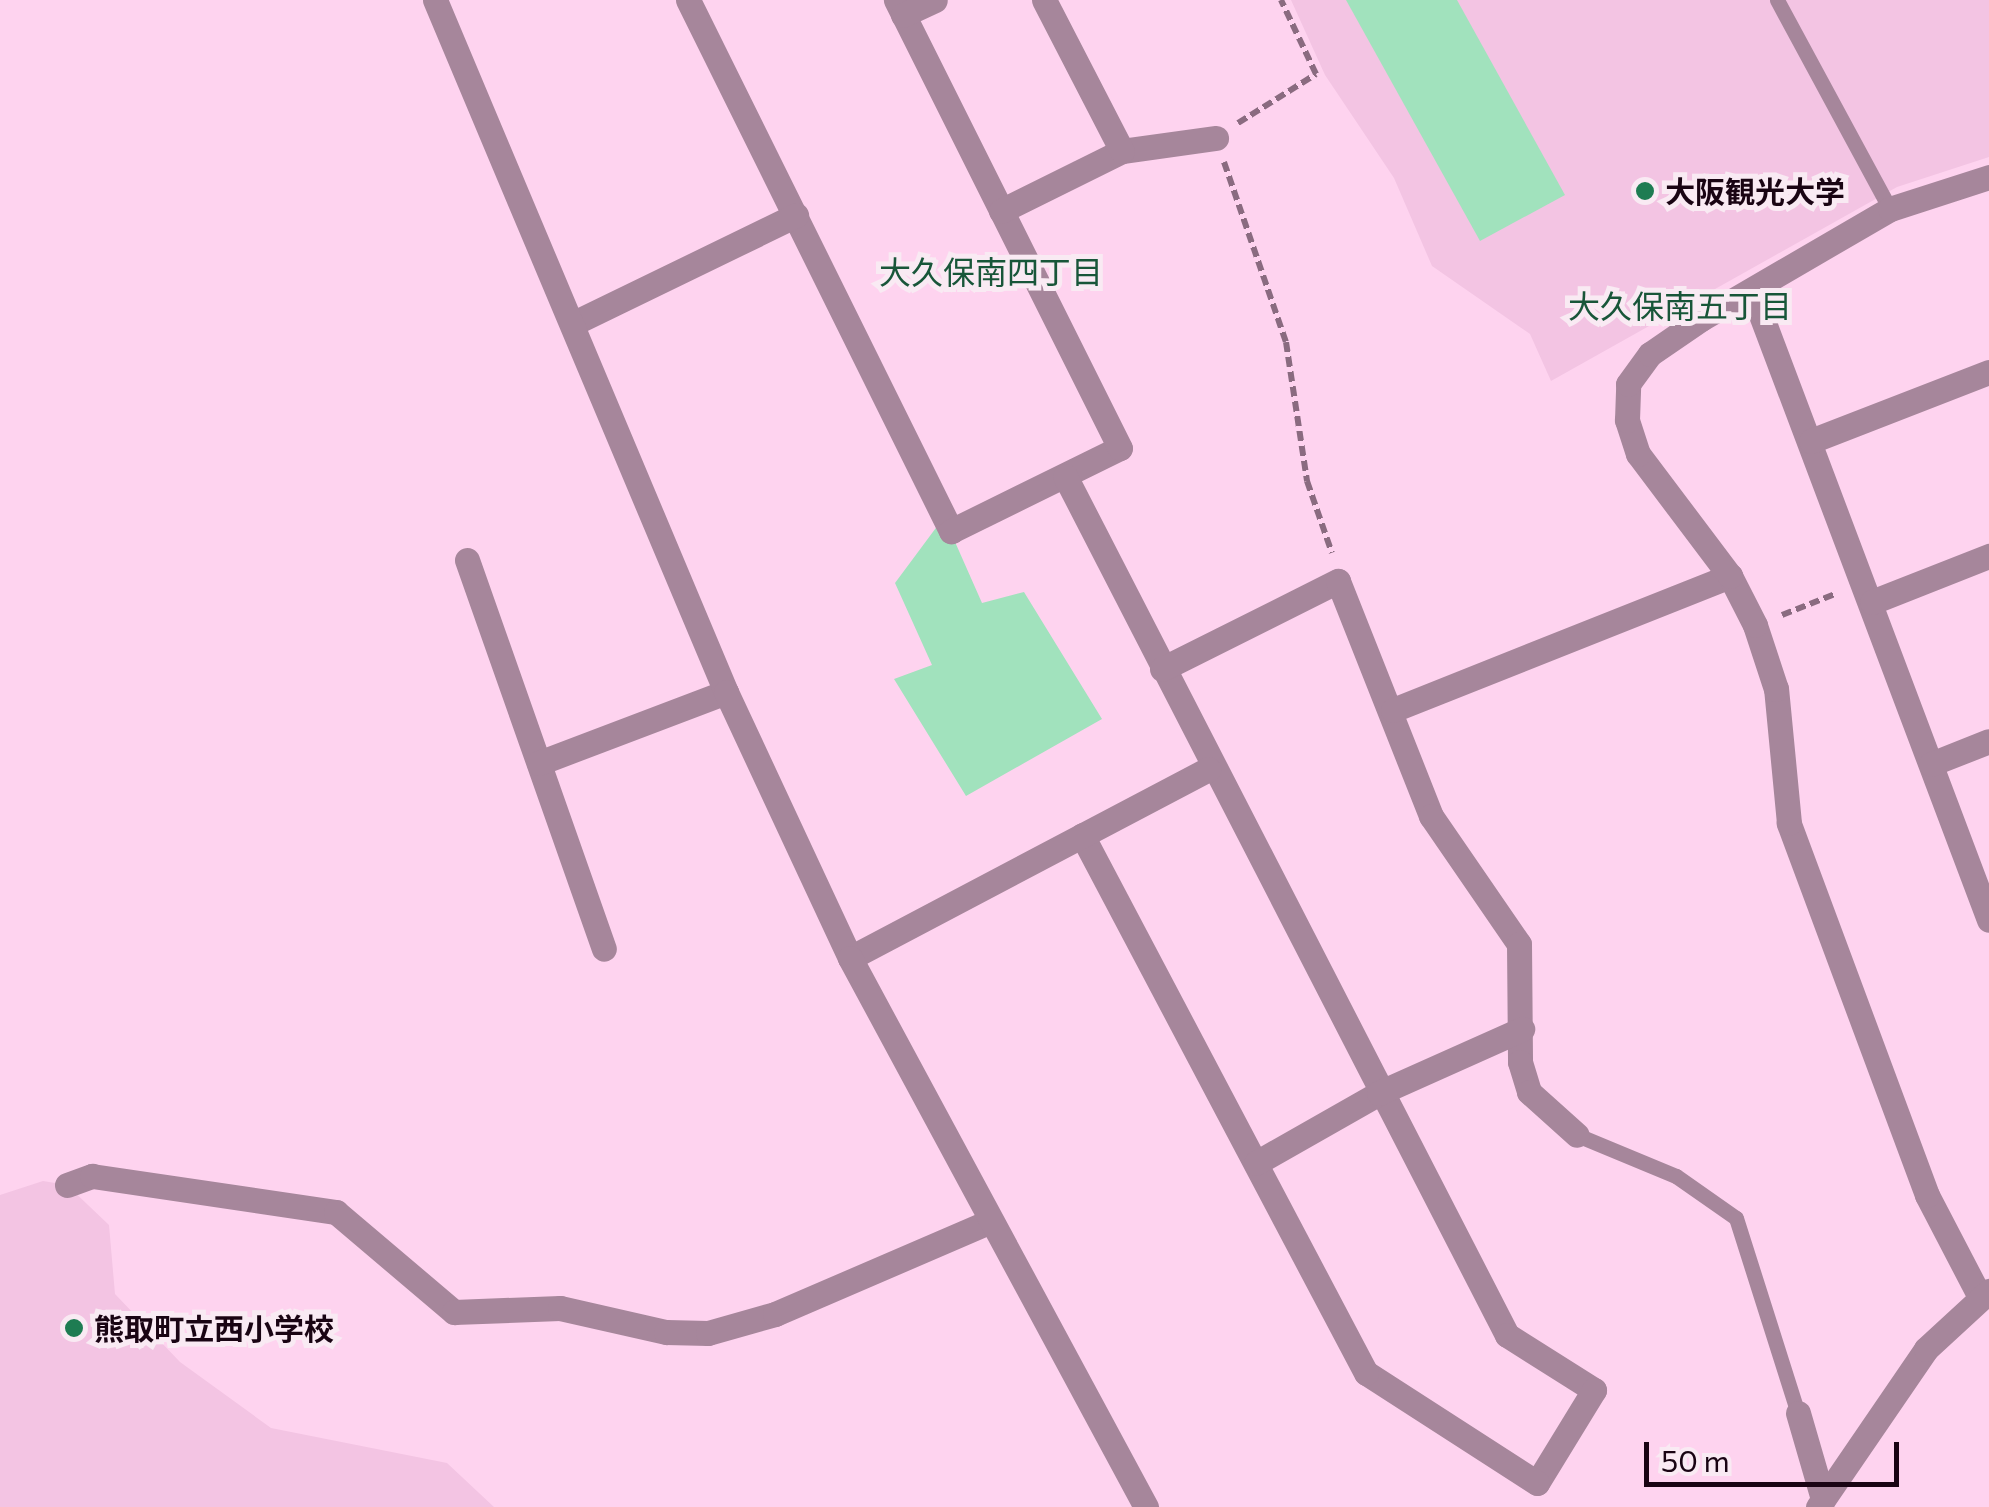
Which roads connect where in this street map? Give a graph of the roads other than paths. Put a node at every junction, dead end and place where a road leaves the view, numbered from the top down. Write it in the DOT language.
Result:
graph roads {
  1 [pos="435,0"];
  2 [pos="688,0"];
  3 [pos="935,0"];
  4 [pos="1044,0"];
  5 [pos="1777,0"];
  6 [pos="900,7"];
  7 [pos="1216,138"];
  8 [pos="1122,151"];
  9 [pos="1989,176"];
  10 [pos="1890,209"];
  11 [pos="1002,211"];
  12 [pos="796,215"];
  13 [pos="1752,291"];
  14 [pos="574,323"];
  15 [pos="1989,372"];
  16 [pos="1811,441"];
  17 [pos="1065,476"];
  18 [pos="1989,556"];
  19 [pos="467,560"];
  20 [pos="1730,576"];
  21 [pos="1868,592"];
  22 [pos="1162,669"];
  23 [pos="726,692"];
  24 [pos="1393,710"];
  25 [pos="1989,741"];
  26 [pos="538,763"];
  27 [pos="1931,764"];
  28 [pos="1208,770"];
  29 [pos="1082,835"];
  30 [pos="1988,916"];
  31 [pos="604,949"];
  32 [pos="850,958"];
  33 [pos="1522,1029"];
  34 [pos="1379,1093"];
  35 [pos="1577,1135"];
  36 [pos="1256,1163"];
  37 [pos="66,1185"];
  38 [pos="991,1221"];
  39 [pos="1985,1294"];
  40 [pos="1798,1412"];
  41 [pos="1823,1504"];
  42 [pos="1146,1507"];
  1 -- 14 [label="street"];
  2 -- 12 [label="street"];
  3 -- 6 [label="street"];
  4 -- 8 [label="street"];
  5 -- 10 [label="lane"];
  6 -- 11 [label="street"];
  7 -- 8 [label="street"];
  8 -- 11 [label="street"];
  9 -- 10 [label="street"];
  10 -- 13 [label="street"];
  11 -- 17 [label="street"];
  12 -- 14 [label="street"];
  12 -- 17 [label="street"];
  13 -- 16 [label="street"];
  13 -- 20 [label="street"];
  14 -- 23 [label="street"];
  15 -- 16 [label="street"];
  16 -- 21 [label="street"];
  17 -- 22 [label="street"];
  18 -- 21 [label="street"];
  19 -- 26 [label="street"];
  20 -- 24 [label="street"];
  20 -- 39 [label="street"];
  21 -- 27 [label="street"];
  22 -- 24 [label="street"];
  22 -- 28 [label="street"];
  23 -- 26 [label="street"];
  23 -- 32 [label="street"];
  24 -- 33 [label="street"];
  25 -- 27 [label="street"];
  26 -- 31 [label="street"];
  27 -- 30 [label="street"];
  28 -- 29 [label="street"];
  28 -- 34 [label="street"];
  29 -- 32 [label="street"];
  29 -- 36 [label="street"];
  32 -- 38 [label="street"];
  33 -- 34 [label="street"];
  33 -- 35 [label="street"];
  34 -- 36 [label="street"];
  34 -- 36 [label="street"];
  35 -- 40 [label="lane"];
  37 -- 38 [label="street"];
  38 -- 42 [label="street"];
  39 -- 41 [label="street"];
  40 -- 41 [label="street"];
}
